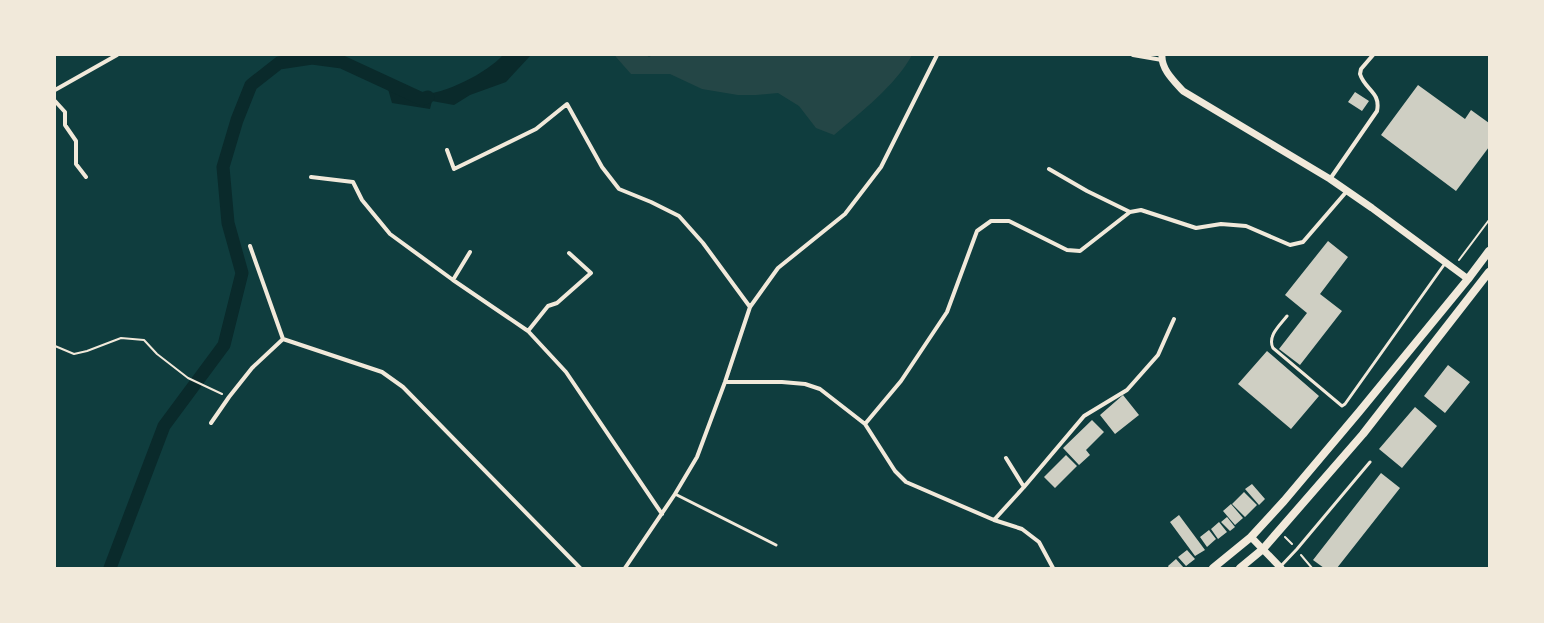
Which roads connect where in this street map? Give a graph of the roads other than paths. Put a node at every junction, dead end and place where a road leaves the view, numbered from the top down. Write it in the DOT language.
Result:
graph roads {
  1 [pos="117,55"];
  2 [pos="937,55"];
  3 [pos="1132,55"];
  4 [pos="1373,55"];
  5 [pos="1162,57"];
  6 [pos="55,90"];
  7 [pos="55,101"];
  8 [pos="447,150"];
  9 [pos="1049,169"];
  10 [pos="86,177"];
  11 [pos="311,177"];
  12 [pos="1330,179"];
  13 [pos="1347,191"];
  14 [pos="1130,212"];
  15 [pos="250,246"];
  16 [pos="1489,251"];
  17 [pos="470,252"];
  18 [pos="569,253"];
  19 [pos="1446,262"];
  20 [pos="1489,272"];
  21 [pos="1468,279"];
  22 [pos="453,280"];
  23 [pos="750,307"];
  24 [pos="1288,316"];
  25 [pos="1174,319"];
  26 [pos="528,332"];
  27 [pos="283,339"];
  28 [pos="725,382"];
  29 [pos="211,422"];
  30 [pos="865,424"];
  31 [pos="1006,458"];
  32 [pos="1370,462"];
  33 [pos="1024,487"];
  34 [pos="675,494"];
  35 [pos="662,514"];
  36 [pos="994,520"];
  37 [pos="1251,537"];
  38 [pos="776,545"];
  39 [pos="1263,549"];
  40 [pos="580,568"];
  41 [pos="625,568"];
  42 [pos="1054,568"];
  43 [pos="1213,568"];
  44 [pos="1240,568"];
  45 [pos="1280,568"];
  1 -- 6 [label="street"];
  2 -- 23 [label="street"];
  3 -- 5 [label="street"];
  4 -- 12 [label="street"];
  5 -- 12 [label="street"];
  7 -- 10 [label="street"];
  8 -- 23 [label="street"];
  9 -- 14 [label="street"];
  11 -- 22 [label="street"];
  12 -- 13 [label="street"];
  13 -- 14 [label="street"];
  13 -- 19 [label="street"];
  14 -- 30 [label="street"];
  15 -- 27 [label="street"];
  16 -- 21 [label="main road"];
  17 -- 22 [label="street"];
  18 -- 26 [label="street"];
  19 -- 21 [label="street"];
  19 -- 24 [label="lane"];
  20 -- 39 [label="main road"];
  21 -- 37 [label="main road"];
  22 -- 26 [label="street"];
  23 -- 28 [label="street"];
  25 -- 33 [label="street"];
  26 -- 35 [label="street"];
  27 -- 29 [label="street"];
  27 -- 40 [label="street"];
  28 -- 30 [label="street"];
  28 -- 34 [label="street"];
  30 -- 36 [label="street"];
  31 -- 33 [label="street"];
  32 -- 45 [label="lane"];
  33 -- 36 [label="street"];
  34 -- 35 [label="street"];
  34 -- 38 [label="lane"];
  35 -- 41 [label="street"];
  36 -- 42 [label="street"];
  37 -- 39 [label="street"];
  37 -- 43 [label="main road"];
  39 -- 44 [label="main road"];
  39 -- 45 [label="street"];
}
